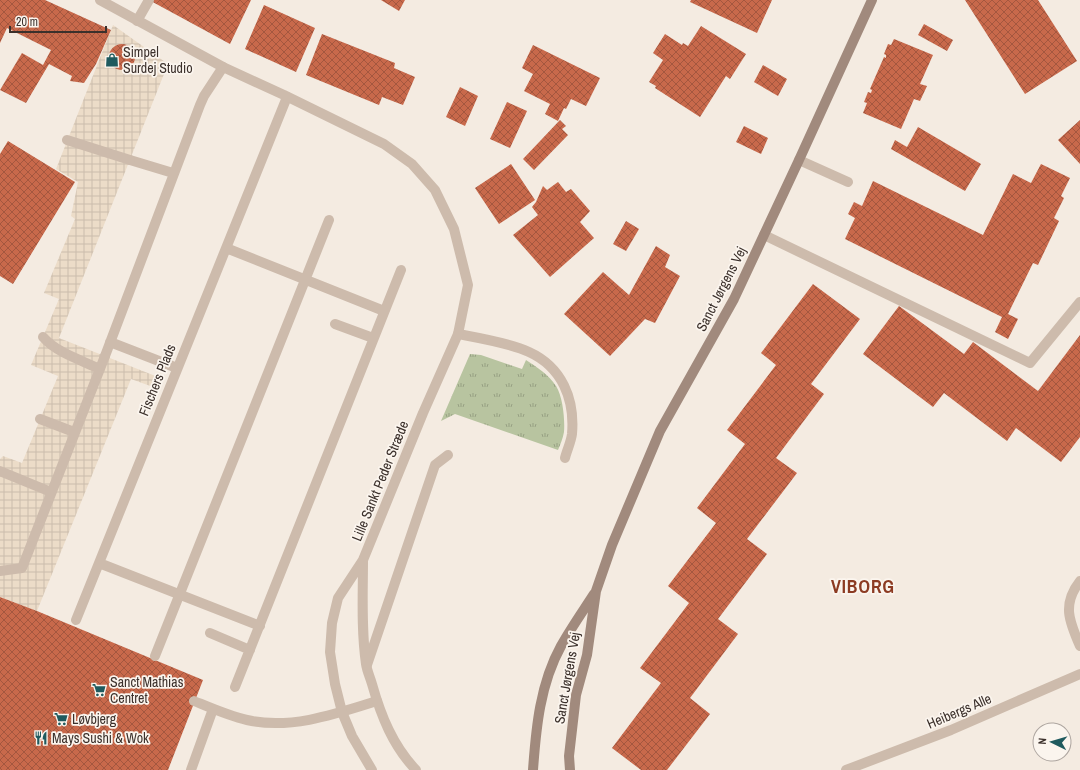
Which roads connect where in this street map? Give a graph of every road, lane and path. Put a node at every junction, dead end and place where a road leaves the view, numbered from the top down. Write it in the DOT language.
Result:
graph roads {
  1 [pos="100,0"];
  2 [pos="149,0"];
  3 [pos="872,0"];
  4 [pos="137,21"];
  5 [pos="224,67"];
  6 [pos="287,97"];
  7 [pos="67,140"];
  8 [pos="799,160"];
  9 [pos="173,173"];
  10 [pos="848,182"];
  11 [pos="329,220"];
  12 [pos="764,236"];
  13 [pos="226,248"];
  14 [pos="401,270"];
  15 [pos="305,279"];
  16 [pos="1080,302"];
  17 [pos="384,311"];
  18 [pos="335,324"];
  19 [pos="458,334"];
  20 [pos="43,337"];
  21 [pos="373,338"];
  22 [pos="110,342"];
  23 [pos="177,368"];
  24 [pos="100,369"];
  25 [pos="40,419"];
  26 [pos="74,432"];
  27 [pos="448,455"];
  28 [pos="565,458"];
  29 [pos="0,471"];
  30 [pos="51,492"];
  31 [pos="363,560"];
  32 [pos="99,563"];
  33 [pos="0,571"];
  34 [pos="1080,581"];
  35 [pos="596,591"];
  36 [pos="180,594"];
  37 [pos="76,620"];
  38 [pos="260,626"];
  39 [pos="210,633"];
  40 [pos="1080,646"];
  41 [pos="250,650"];
  42 [pos="155,656"];
  43 [pos="366,665"];
  44 [pos="1080,674"];
  45 [pos="234,687"];
  46 [pos="194,701"];
  47 [pos="377,701"];
  48 [pos="213,709"];
  49 [pos="342,712"];
  50 [pos="190,770"];
  51 [pos="372,770"];
  52 [pos="416,770"];
  53 [pos="533,770"];
  54 [pos="570,770"];
  55 [pos="846,770"];
  1 -- 4 [label="street"];
  2 -- 4 [label="street"];
  3 -- 8 [label="street, Sanct Jørgens Vej"];
  4 -- 5 [label="street"];
  5 -- 6 [label="street, Lille Sankt Peder Stræde"];
  5 -- 9 [label="street"];
  6 -- 13 [label="street, Fischers Plads"];
  6 -- 19 [label="street, Lille Sankt Peder Stræde"];
  7 -- 9 [label="street"];
  8 -- 10 [label="street"];
  8 -- 12 [label="street, Sanct Jørgens Vej"];
  9 -- 22 [label="street"];
  11 -- 15 [label="street"];
  12 -- 16 [label="street"];
  12 -- 35 [label="street, Sanct Jørgens Vej"];
  13 -- 15 [label="street"];
  13 -- 23 [label="street, Fischers Plads"];
  14 -- 17 [label="street"];
  15 -- 17 [label="street"];
  15 -- 36 [label="street"];
  17 -- 21 [label="street"];
  18 -- 21 [label="street"];
  19 -- 28 [label="street"];
  19 -- 31 [label="street, Lille Sankt Peder Stræde"];
  20 -- 24 [label="street"];
  21 -- 38 [label="street"];
  22 -- 23 [label="street"];
  22 -- 24 [label="street"];
  23 -- 32 [label="street, Fischers Plads"];
  24 -- 26 [label="street"];
  25 -- 26 [label="street"];
  26 -- 30 [label="street"];
  27 -- 43 [label="street"];
  29 -- 30 [label="street"];
  30 -- 33 [label="street"];
  31 -- 43 [label="street, Lille Sankt Peder Stræde"];
  31 -- 49 [label="street, Lille Sankt Peder Stræde"];
  32 -- 36 [label="street"];
  32 -- 37 [label="street, Fischers Plads"];
  34 -- 40 [label="street"];
  35 -- 53 [label="street, Sanct Jørgens Vej"];
  35 -- 54 [label="street, Sanct Jørgens Vej"];
  36 -- 38 [label="street"];
  36 -- 42 [label="street"];
  38 -- 41 [label="street"];
  39 -- 41 [label="street"];
  41 -- 45 [label="street"];
  43 -- 47 [label="street, Lille Sankt Peder Stræde"];
  44 -- 55 [label="street, Heibergs Alle"];
  46 -- 48 [label="street"];
  47 -- 49 [label="street"];
  47 -- 52 [label="street, Lille Sankt Peder Stræde"];
  48 -- 49 [label="street"];
  48 -- 50 [label="street"];
  49 -- 51 [label="street, Lille Sankt Peder Stræde"];
}
